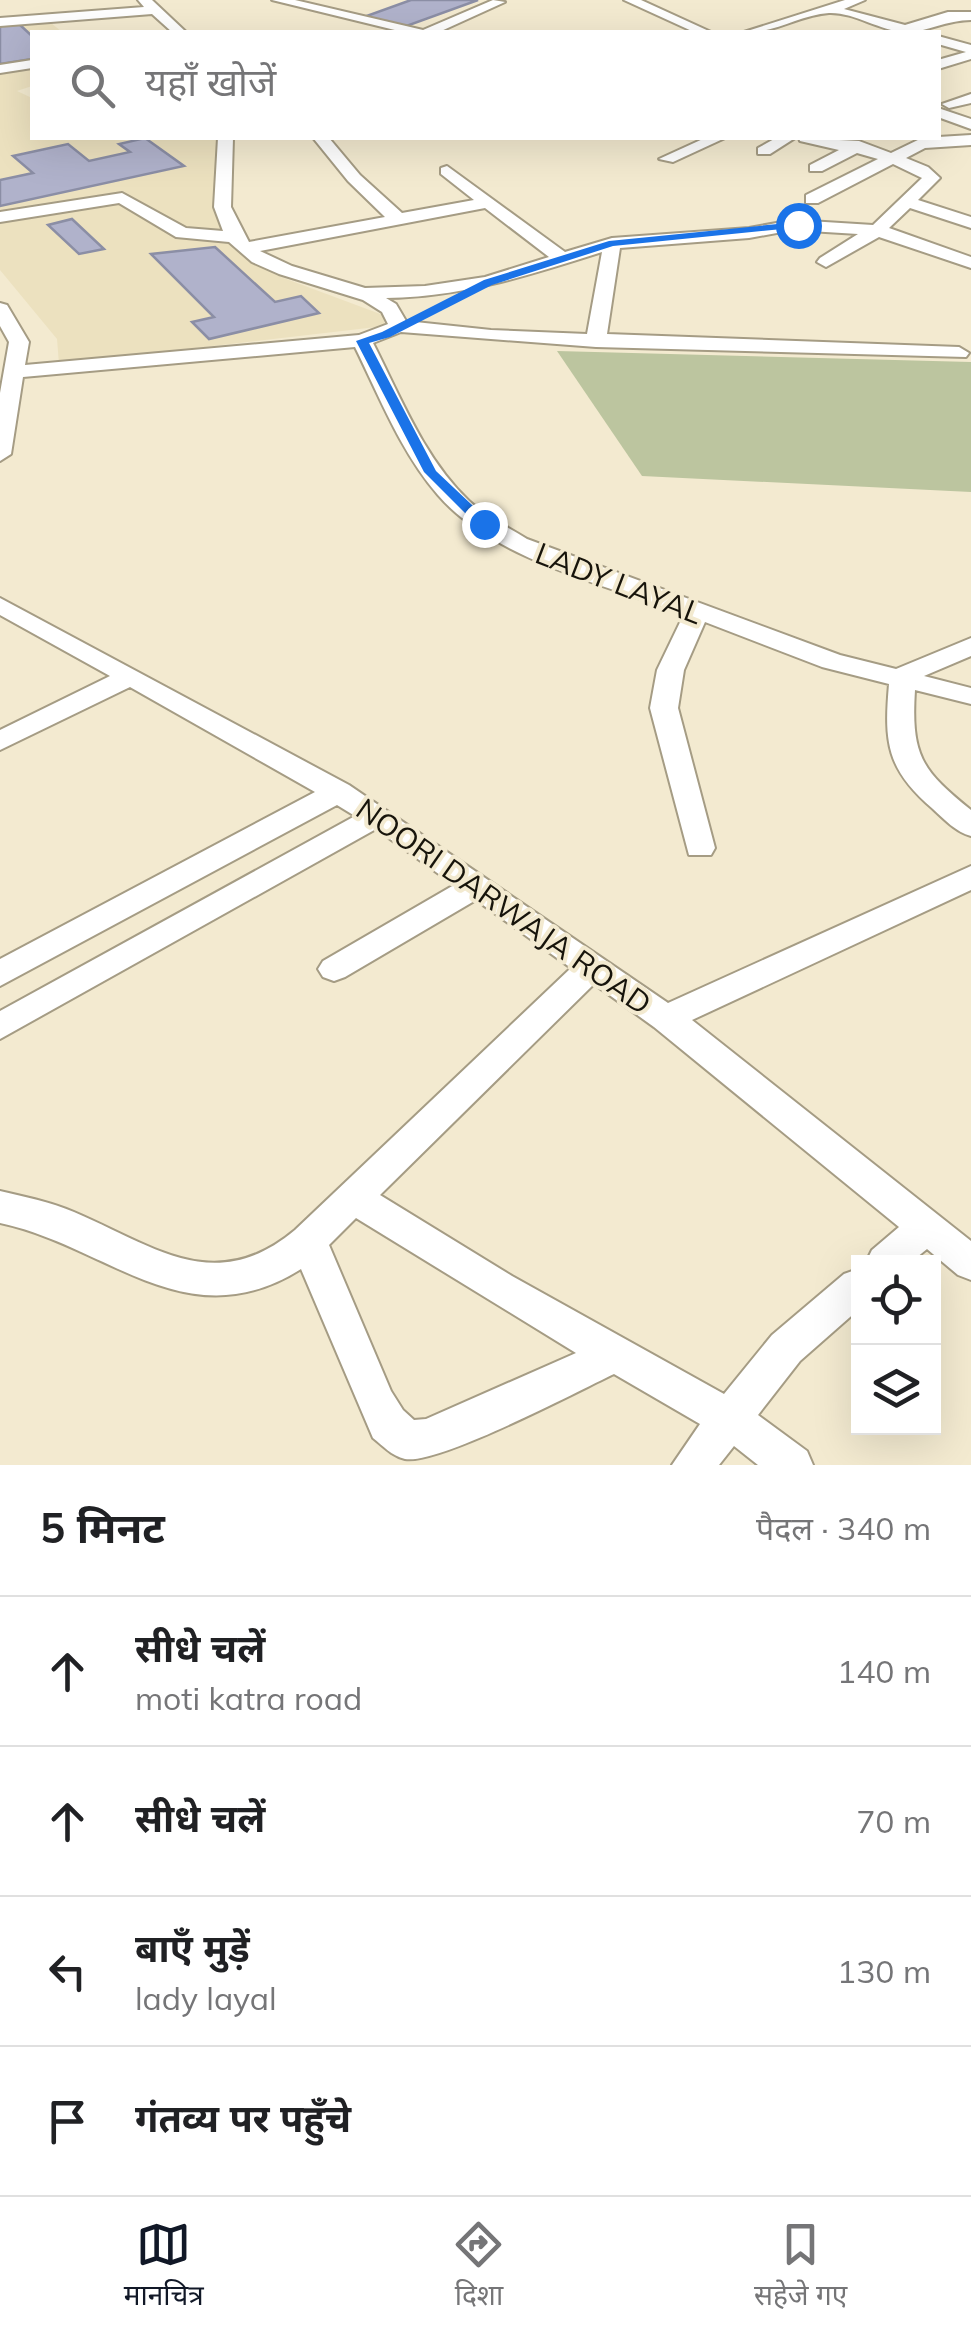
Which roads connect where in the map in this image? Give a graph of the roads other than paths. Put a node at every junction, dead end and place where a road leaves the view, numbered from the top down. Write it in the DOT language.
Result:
graph roads {
  1 [pos="144,0"];
  2 [pos="278,0"];
  3 [pos="630,0"];
  4 [pos="859,0"];
  5 [pos="499,2"];
  6 [pos="830,9"];
  7 [pos="156,10"];
  8 [pos="971,16"];
  9 [pos="0,22"];
  10 [pos="176,30"];
  11 [pos="409,30"];
  12 [pos="434,30"];
  13 [pos="699,30"];
  14 [pos="758,30"];
  15 [pos="905,30"];
  16 [pos="912,30"];
  17 [pos="941,41"];
  18 [pos="971,52"];
  19 [pos="30,64"];
  20 [pos="941,64"];
  21 [pos="0,69"];
  22 [pos="971,98"];
  23 [pos="942,106"];
  24 [pos="968,117"];
  25 [pos="225,140"];
  26 [pos="324,140"];
  27 [pos="712,140"];
  28 [pos="783,140"];
  29 [pos="815,140"];
  30 [pos="876,140"];
  31 [pos="971,140"];
  32 [pos="851,148"];
  33 [pos="764,151"];
  34 [pos="667,158"];
  35 [pos="890,160"];
  36 [pos="816,168"];
  37 [pos="447,171"];
  38 [pos="812,199"];
  39 [pos="486,203"];
  40 [pos="910,203"];
  41 [pos="0,216"];
  42 [pos="398,219"];
  43 [pos="971,223"];
  44 [pos="877,230"];
  45 [pos="240,242"];
  46 [pos="612,243"];
  47 [pos="560,257"];
  48 [pos="826,262"];
  49 [pos="971,263"];
  50 [pos="488,282"];
  51 [pos="368,293"];
  52 [pos="0,309"];
  53 [pos="400,326"];
  54 [pos="362,341"];
  55 [pos="596,341"];
  56 [pos="9,344"];
  57 [pos="959,353"];
  58 [pos="14,372"];
  59 [pos="0,451"];
  60 [pos="0,606"];
  61 [pos="698,614"];
  62 [pos="971,646"];
  63 [pos="902,676"];
  64 [pos="130,677"];
  65 [pos="971,696"];
  66 [pos="0,741"];
  67 [pos="340,792"];
  68 [pos="377,816"];
  69 [pos="971,826"];
  70 [pos="700,848"];
  71 [pos="971,877"];
  72 [pos="475,887"];
  73 [pos="592,966"];
  74 [pos="334,970"];
  75 [pos="0,974"];
  76 [pos="666,1018"];
  77 [pos="0,1026"];
  78 [pos="352,1196"];
  79 [pos="0,1207"];
  80 [pos="926,1228"];
  81 [pos="308,1241"];
  82 [pos="893,1255"];
  83 [pos="971,1263"];
  84 [pos="851,1292"];
  85 [pos="616,1354"];
  86 [pos="730,1419"];
  87 [pos="694,1465"];
  88 [pos="792,1465"];
  1 -- 7 [label="street"];
  2 -- 11 [label="street"];
  3 -- 13 [label="street"];
  4 -- 6 [label="street"];
  5 -- 12 [label="street"];
  6 -- 14 [label="street"];
  6 -- 15 [label="street"];
  7 -- 9 [label="street"];
  7 -- 10 [label="street"];
  8 -- 16 [label="street"];
  17 -- 18 [label="street"];
  18 -- 20 [label="street"];
  19 -- 21 [label="street"];
  22 -- 23 [label="street"];
  23 -- 24 [label="street"];
  25 -- 45 [label="street"];
  26 -- 42 [label="street"];
  27 -- 34 [label="street"];
  28 -- 33 [label="street"];
  29 -- 32 [label="street"];
  30 -- 32 [label="street"];
  31 -- 35 [label="street"];
  32 -- 35 [label="street"];
  32 -- 36 [label="street"];
  35 -- 38 [label="street"];
  35 -- 40 [label="street"];
  37 -- 39 [label="street"];
  39 -- 42 [label="street"];
  39 -- 47 [label="street"];
  40 -- 43 [label="street"];
  40 -- 44 [label="street"];
  41 -- 45 [label="street"];
  42 -- 45 [label="street"];
  44 -- 46 [label="street"];
  44 -- 48 [label="street"];
  44 -- 49 [label="street"];
  45 -- 51 [label="street"];
  46 -- 47 [label="street"];
  46 -- 55 [label="street"];
  47 -- 50 [label="street"];
  50 -- 51 [label="street"];
  50 -- 53 [label="street"];
  51 -- 53 [label="street"];
  52 -- 56 [label="street"];
  53 -- 54 [label="street"];
  53 -- 55 [label="street"];
  54 -- 58 [label="street"];
  54 -- 61 [label="street, LADY LAYAL"];
  55 -- 57 [label="street"];
  56 -- 58 [label="street"];
  58 -- 59 [label="street"];
  60 -- 64 [label="street, NOORI DARWAJA ROAD"];
  61 -- 63 [label="street, LADY LAYAL"];
  61 -- 70 [label="street"];
  62 -- 63 [label="street"];
  63 -- 65 [label="street, LADY LAYAL"];
  63 -- 69 [label="street"];
  64 -- 66 [label="street"];
  64 -- 67 [label="street, NOORI DARWAJA ROAD"];
  67 -- 68 [label="street, NOORI DARWAJA ROAD"];
  67 -- 75 [label="street"];
  68 -- 72 [label="street, NOORI DARWAJA ROAD"];
  68 -- 77 [label="street"];
  71 -- 76 [label="street"];
  72 -- 73 [label="street, NOORI DARWAJA ROAD"];
  72 -- 74 [label="street"];
  73 -- 76 [label="street, NOORI DARWAJA ROAD"];
  73 -- 78 [label="street"];
  76 -- 80 [label="street, NOORI DARWAJA ROAD"];
  78 -- 81 [label="street"];
  78 -- 85 [label="street"];
  79 -- 81 [label="street"];
  80 -- 82 [label="street"];
  80 -- 83 [label="street, NOORI DARWAJA ROAD"];
  81 -- 85 [label="street"];
  84 -- 86 [label="street"];
  85 -- 86 [label="street"];
  86 -- 87 [label="street"];
  86 -- 88 [label="street"];
}
